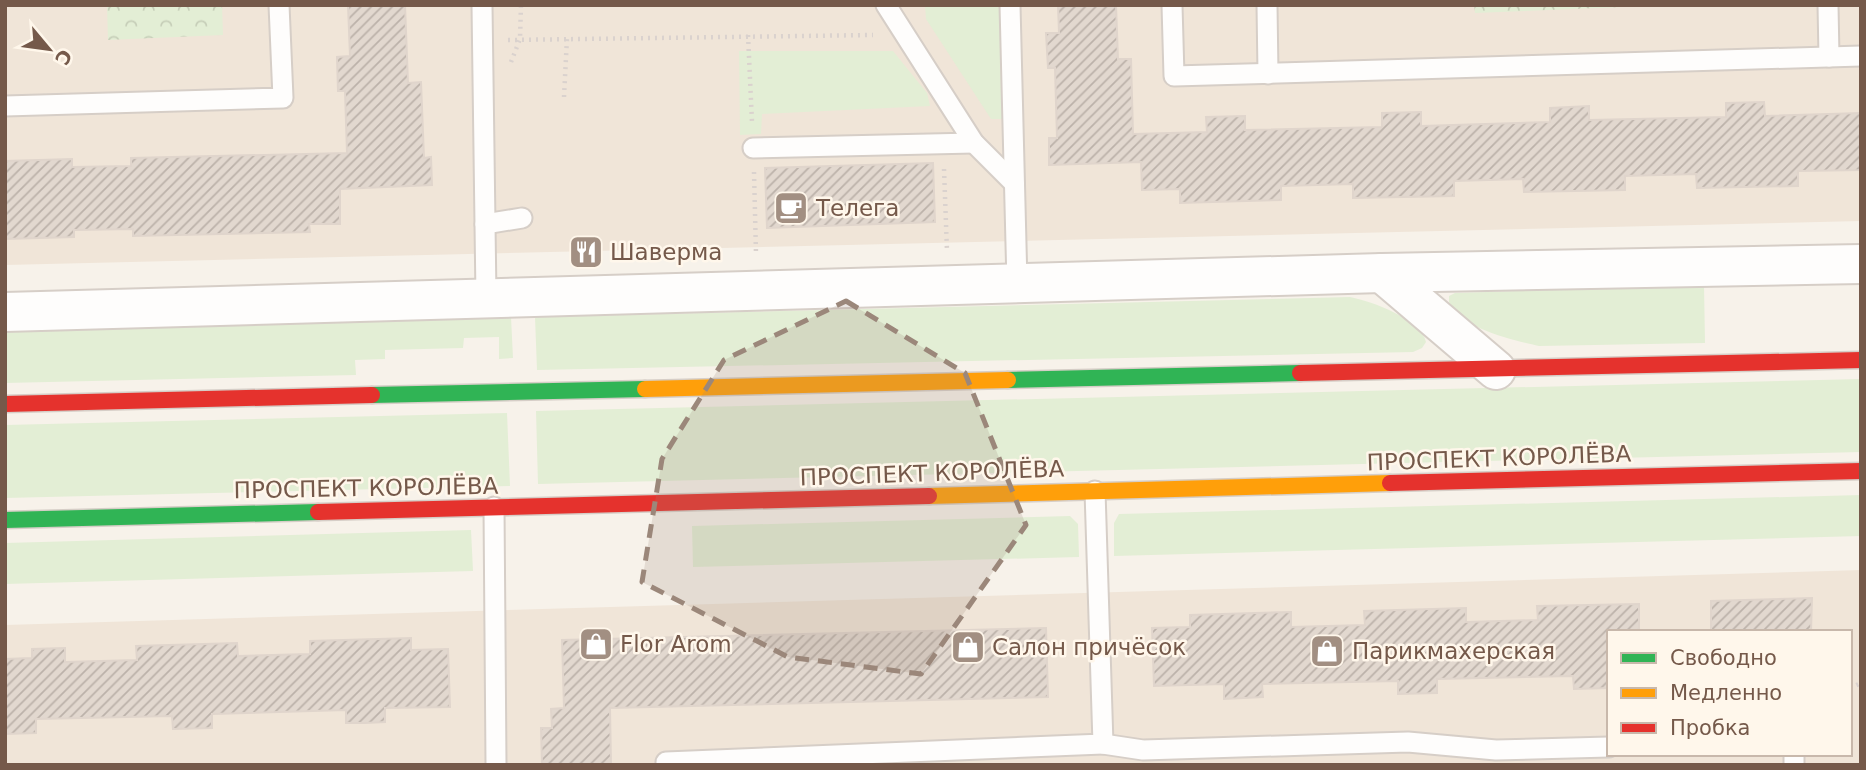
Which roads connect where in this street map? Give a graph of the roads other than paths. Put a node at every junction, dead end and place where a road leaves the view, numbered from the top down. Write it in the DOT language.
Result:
graph roads {
  1 [pos="279,5"];
  2 [pos="482,5"];
  3 [pos="886,5"];
  4 [pos="1010,5"];
  5 [pos="1172,5"];
  6 [pos="1267,5"];
  7 [pos="1828,5"];
  8 [pos="1861,56"];
  9 [pos="1829,57"];
  10 [pos="1268,74"];
  11 [pos="5,106"];
  12 [pos="974,143"];
  13 [pos="753,148"];
  14 [pos="1014,183"];
  15 [pos="522,218"];
  16 [pos="485,224"];
  17 [pos="1861,264"];
  18 [pos="1382,273"];
  19 [pos="1017,284"];
  20 [pos="486,297"];
  21 [pos="5,312"];
  22 [pos="1861,360"];
  23 [pos="1496,370"];
  24 [pos="5,404"];
  25 [pos="1861,471"];
  26 [pos="1095,491"];
  27 [pos="494,507"];
  28 [pos="5,520"];
  29 [pos="1103,744"];
  30 [pos="1607,747"];
  31 [pos="1238,756"];
  32 [pos="1496,757"];
  33 [pos="496,765"];
  34 [pos="666,765"];
  1 -- 11 [label="lane"];
  2 -- 16 [label="lane"];
  3 -- 12 [label="lane"];
  4 -- 14 [label="lane"];
  5 -- 10 [label="lane"];
  6 -- 10 [label="lane"];
  7 -- 9 [label="lane"];
  8 -- 9 [label="lane"];
  9 -- 10 [label="lane"];
  12 -- 13 [label="lane"];
  12 -- 14 [label="lane"];
  14 -- 19 [label="lane"];
  15 -- 16 [label="lane"];
  16 -- 20 [label="lane"];
  17 -- 18 [label="street"];
  18 -- 19 [label="street"];
  18 -- 23 [label="street"];
  19 -- 20 [label="street"];
  20 -- 21 [label="street"];
  22 -- 23 [label="street"];
  23 -- 24 [label="street"];
  25 -- 26 [label="street, ПРОСПЕКТ КОРОЛЁВА"];
  26 -- 27 [label="street, ПРОСПЕКТ КОРОЛЁВА"];
  26 -- 29 [label="lane"];
  27 -- 28 [label="street, ПРОСПЕКТ КОРОЛЁВА"];
  27 -- 33 [label="lane"];
  29 -- 31 [label="lane"];
  29 -- 34 [label="lane"];
  30 -- 32 [label="lane"];
  31 -- 32 [label="lane"];
}
